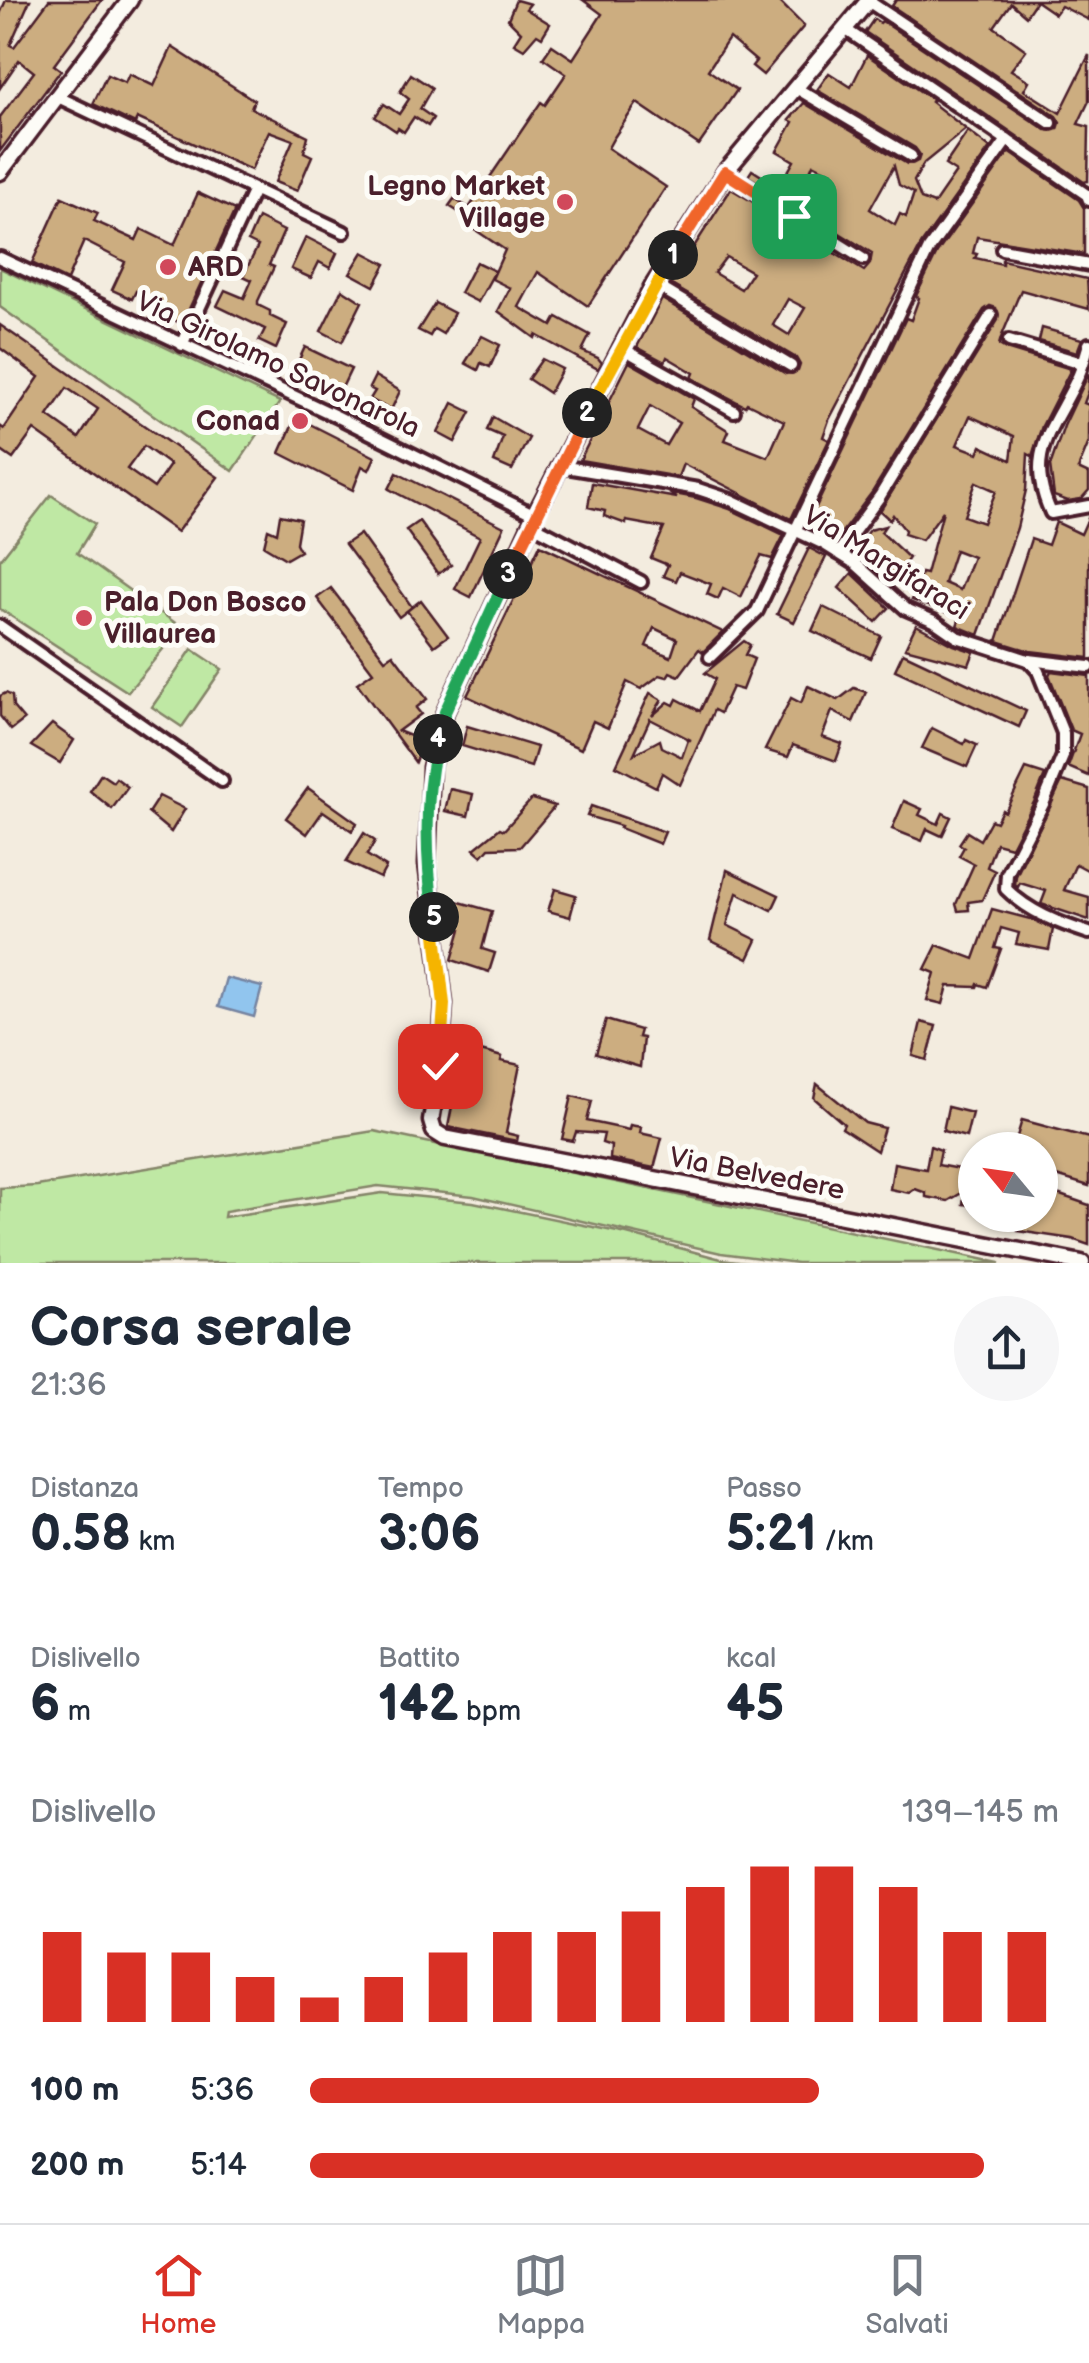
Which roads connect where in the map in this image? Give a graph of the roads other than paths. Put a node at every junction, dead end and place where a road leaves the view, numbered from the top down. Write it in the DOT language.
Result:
graph roads {
  1 [pos="130,0"];
  2 [pos="869,0"];
  3 [pos="845,30"];
  4 [pos="796,88"];
  5 [pos="58,97"];
  6 [pos="1051,123"];
  7 [pos="1007,140"];
  8 [pos="911,156"];
  9 [pos="0,172"];
  10 [pos="725,172"];
  11 [pos="253,192"];
  12 [pos="1089,200"];
  13 [pos="344,232"];
  14 [pos="1002,250"];
  15 [pos="0,258"];
  16 [pos="863,259"];
  17 [pos="1089,265"];
  18 [pos="654,284"];
  19 [pos="992,316"];
  20 [pos="1009,341"];
  21 [pos="1089,344"];
  22 [pos="182,346"];
  23 [pos="620,346"];
  24 [pos="1082,363"];
  25 [pos="791,366"];
  26 [pos="734,411"];
  27 [pos="560,466"];
  28 [pos="1089,506"];
  29 [pos="533,520"];
  30 [pos="796,530"];
  31 [pos="838,553"];
  32 [pos="641,582"];
  33 [pos="0,626"];
  34 [pos="710,657"];
  35 [pos="1028,660"];
  36 [pos="1089,667"];
  37 [pos="222,781"];
  38 [pos="1089,933"];
  39 [pos="1082,1263"];
  1 -- 5 [label="street"];
  2 -- 3 [label="street"];
  2 -- 6 [label="street"];
  3 -- 4 [label="street"];
  3 -- 7 [label="street"];
  4 -- 8 [label="street"];
  4 -- 10 [label="street"];
  5 -- 9 [label="street"];
  5 -- 11 [label="street"];
  7 -- 12 [label="street"];
  7 -- 30 [label="street"];
  10 -- 16 [label="street"];
  10 -- 18 [label="street"];
  11 -- 13 [label="street"];
  11 -- 22 [label="street"];
  14 -- 17 [label="street"];
  15 -- 22 [label="street, Via Girolamo Savonarola"];
  18 -- 23 [label="street"];
  18 -- 25 [label="street"];
  19 -- 31 [label="street"];
  20 -- 24 [label="street"];
  21 -- 24 [label="street"];
  22 -- 29 [label="street, Via Girolamo Savonarola"];
  23 -- 26 [label="street"];
  23 -- 27 [label="street"];
  24 -- 28 [label="street"];
  27 -- 29 [label="street"];
  27 -- 30 [label="street, Via Margifaraci"];
  29 -- 32 [label="street, Via Girolamo Savonarola"];
  29 -- 39 [label="street, Via Belvedere"];
  30 -- 31 [label="street, Via Margifaraci"];
  30 -- 34 [label="street"];
  31 -- 35 [label="street, Via Margifaraci"];
  33 -- 37 [label="street"];
  35 -- 36 [label="street, Via Margifaraci"];
  35 -- 38 [label="street"];
}
